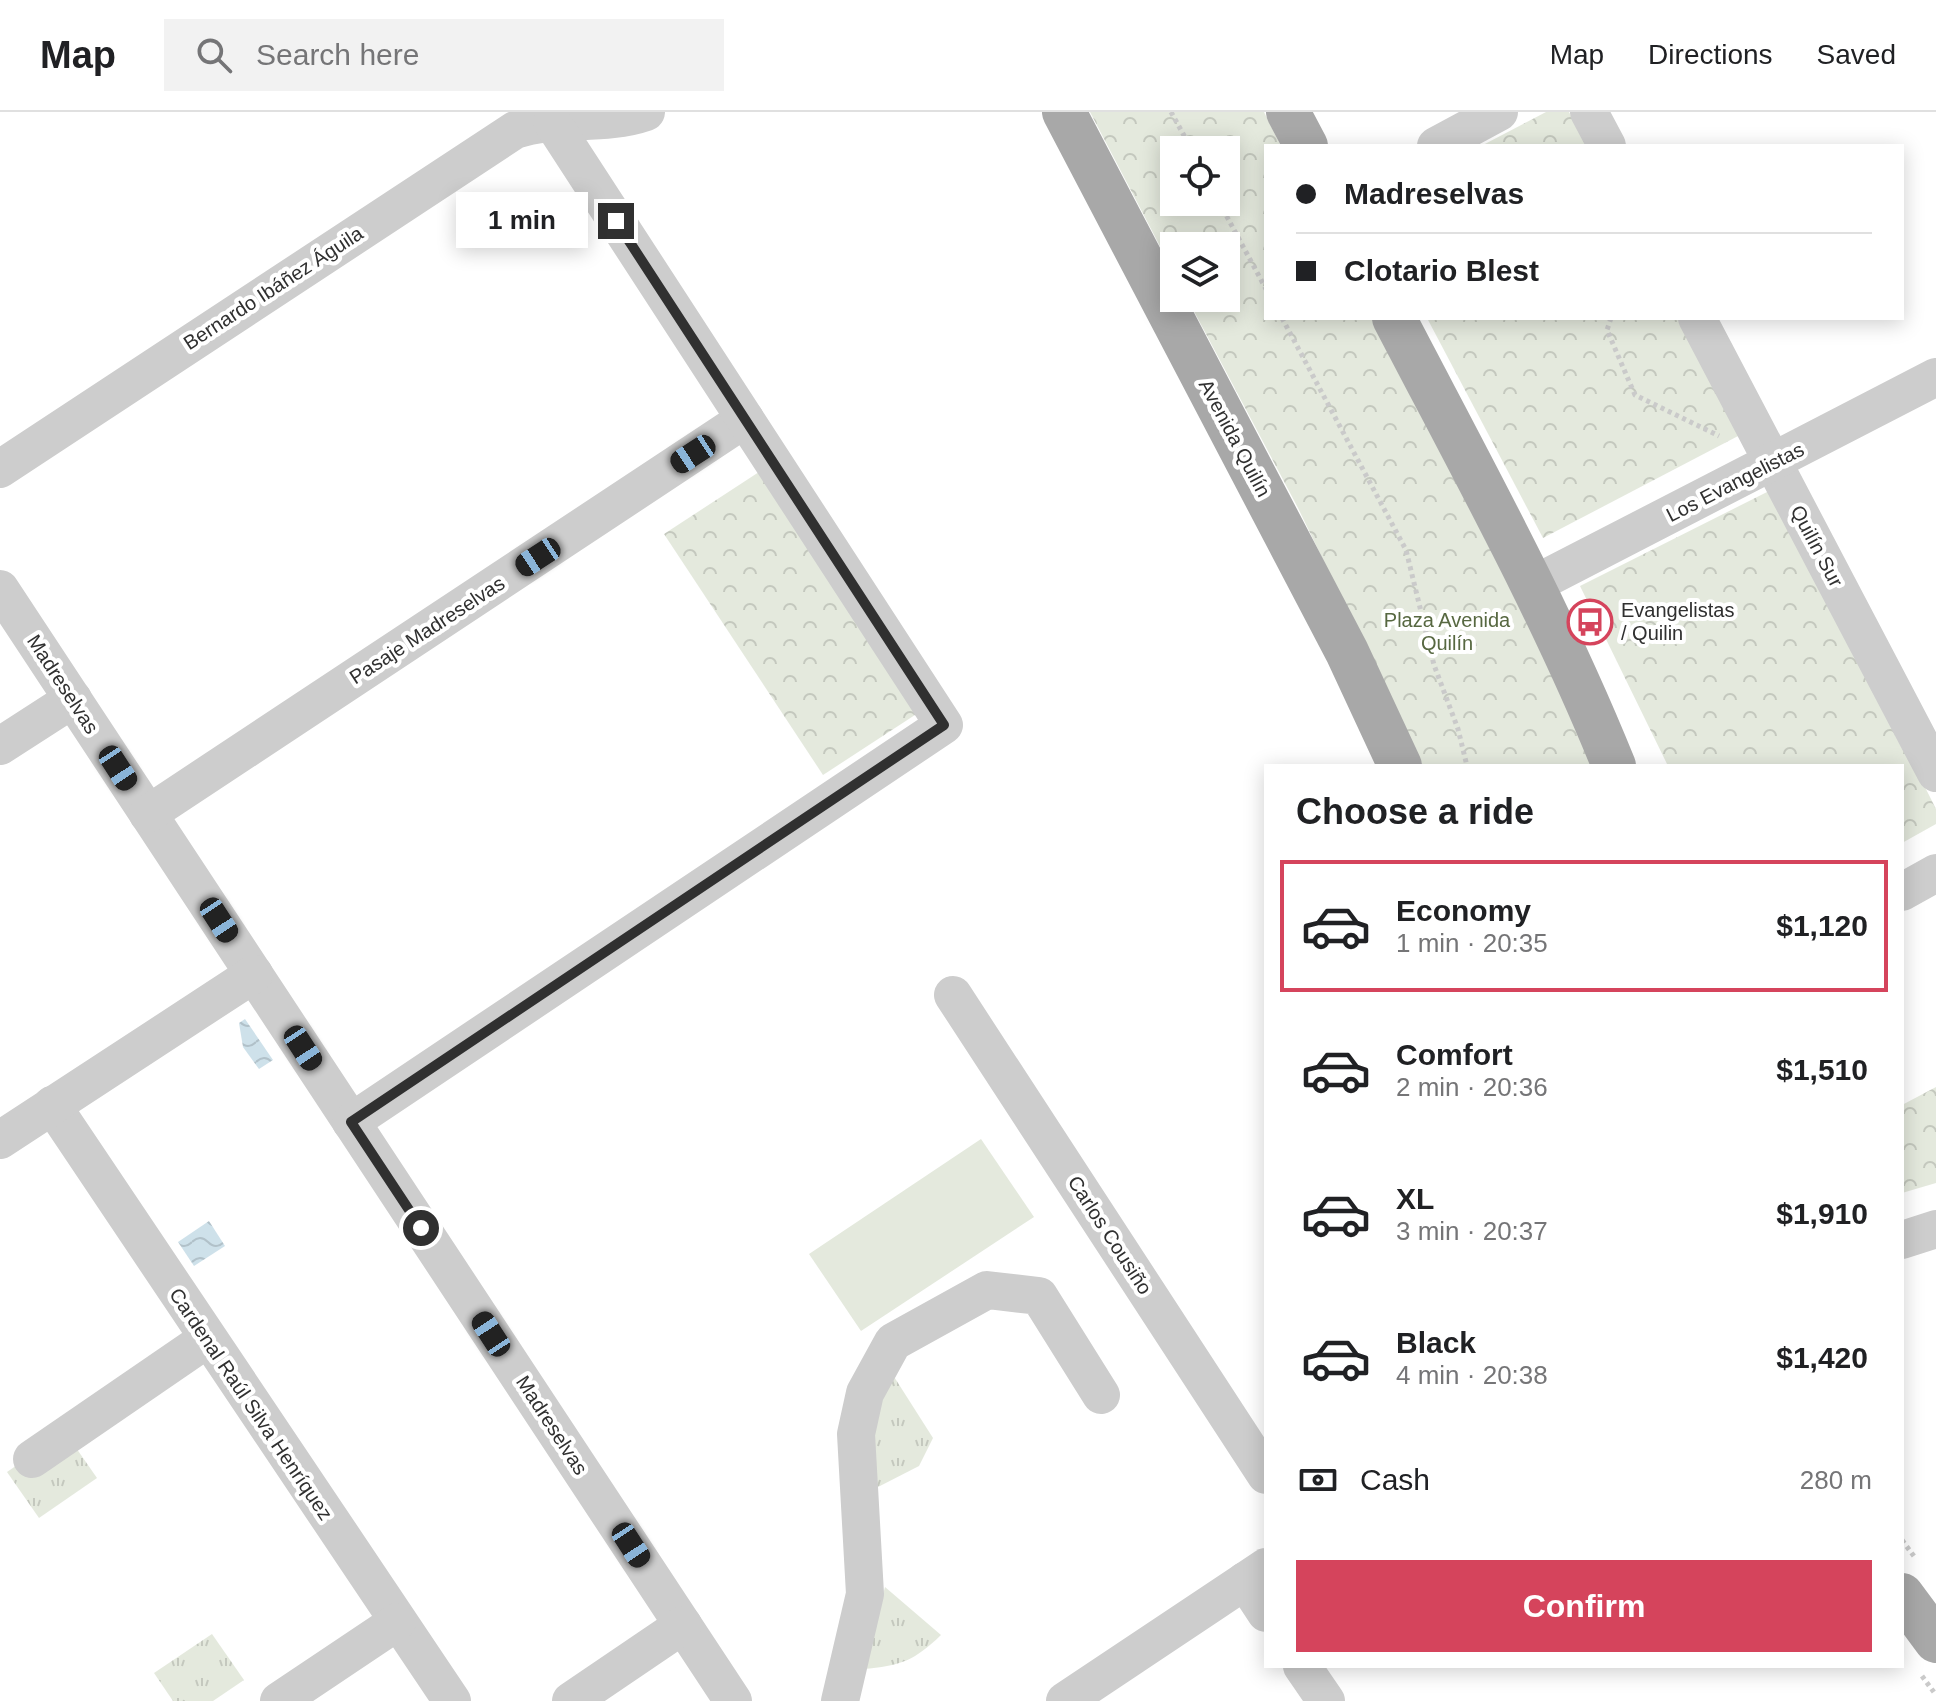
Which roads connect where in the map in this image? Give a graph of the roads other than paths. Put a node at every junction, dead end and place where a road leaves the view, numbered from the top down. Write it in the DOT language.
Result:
graph roads {
  1 [pos="646,112"];
  2 [pos="1064,112"];
  3 [pos="1288,112"];
  4 [pos="1499,112"];
  5 [pos="1589,112"];
  6 [pos="552,122"];
  7 [pos="1305,144"];
  8 [pos="1440,144"];
  9 [pos="1606,144"];
  10 [pos="1395,320"];
  11 [pos="1698,320"];
  12 [pos="1936,377"];
  13 [pos="745,419"];
  14 [pos="1774,462"];
  15 [pos="0,469"];
  16 [pos="1533,585"];
  17 [pos="0,589"];
  18 [pos="73,699"];
  19 [pos="0,746"];
  20 [pos="1399,764"];
  21 [pos="1613,764"];
  22 [pos="1936,773"];
  23 [pos="148,814"];
  24 [pos="1936,873"];
  25 [pos="1904,891"];
  26 [pos="254,974"];
  27 [pos="953,995"];
  28 [pos="52,1105"];
  29 [pos="351,1122"];
  30 [pos="0,1140"];
  31 [pos="1936,1229"];
  32 [pos="1904,1239"];
  33 [pos="207,1339"];
  34 [pos="1101,1395"];
  35 [pos="32,1459"];
  36 [pos="1264,1472"];
  37 [pos="1255,1574"];
  38 [pos="1904,1598"];
  39 [pos="1264,1606"];
  40 [pos="397,1622"];
  41 [pos="683,1625"];
  42 [pos="1936,1641"];
  43 [pos="1303,1668"];
  44 [pos="279,1701"];
  45 [pos="452,1701"];
  46 [pos="571,1701"];
  47 [pos="733,1701"];
  48 [pos="840,1701"];
  49 [pos="1065,1701"];
  50 [pos="1326,1701"];
  1 -- 6 [label="street, Bernardo Ibáñez Águila"];
  2 -- 20 [label="main road, Avenida Quilín"];
  3 -- 7 [label="main road"];
  4 -- 8 [label="street"];
  5 -- 9 [label="street"];
  6 -- 13 [label="street"];
  6 -- 15 [label="street, Bernardo Ibáñez Águila"];
  10 -- 16 [label="main road"];
  11 -- 14 [label="street, Quilín Sur"];
  12 -- 14 [label="street, Los Evangelistas"];
  13 -- 23 [label="street, Pasaje Madreselvas"];
  13 -- 29 [label="street"];
  14 -- 16 [label="street, Los Evangelistas"];
  14 -- 22 [label="street, Quilín Sur"];
  16 -- 21 [label="main road"];
  17 -- 18 [label="street, Madreselvas"];
  18 -- 19 [label="street"];
  18 -- 23 [label="street, Madreselvas"];
  23 -- 26 [label="street, Madreselvas"];
  24 -- 25 [label="street"];
  26 -- 28 [label="street"];
  26 -- 29 [label="street, Madreselvas"];
  27 -- 36 [label="street, Carlos Cousiño"];
  28 -- 30 [label="street"];
  28 -- 33 [label="street, Cardenal Raúl Silva Henríquez"];
  29 -- 41 [label="street, Madreselvas"];
  31 -- 32 [label="street"];
  33 -- 35 [label="street"];
  33 -- 40 [label="street, Cardenal Raúl Silva Henríquez"];
  34 -- 48 [label="street"];
  37 -- 39 [label="street"];
  37 -- 49 [label="street"];
  38 -- 42 [label="main road"];
  40 -- 44 [label="street"];
  40 -- 45 [label="street, Cardenal Raúl Silva Henríquez"];
  41 -- 46 [label="street"];
  41 -- 47 [label="street, Madreselvas"];
  43 -- 50 [label="street"];
}
